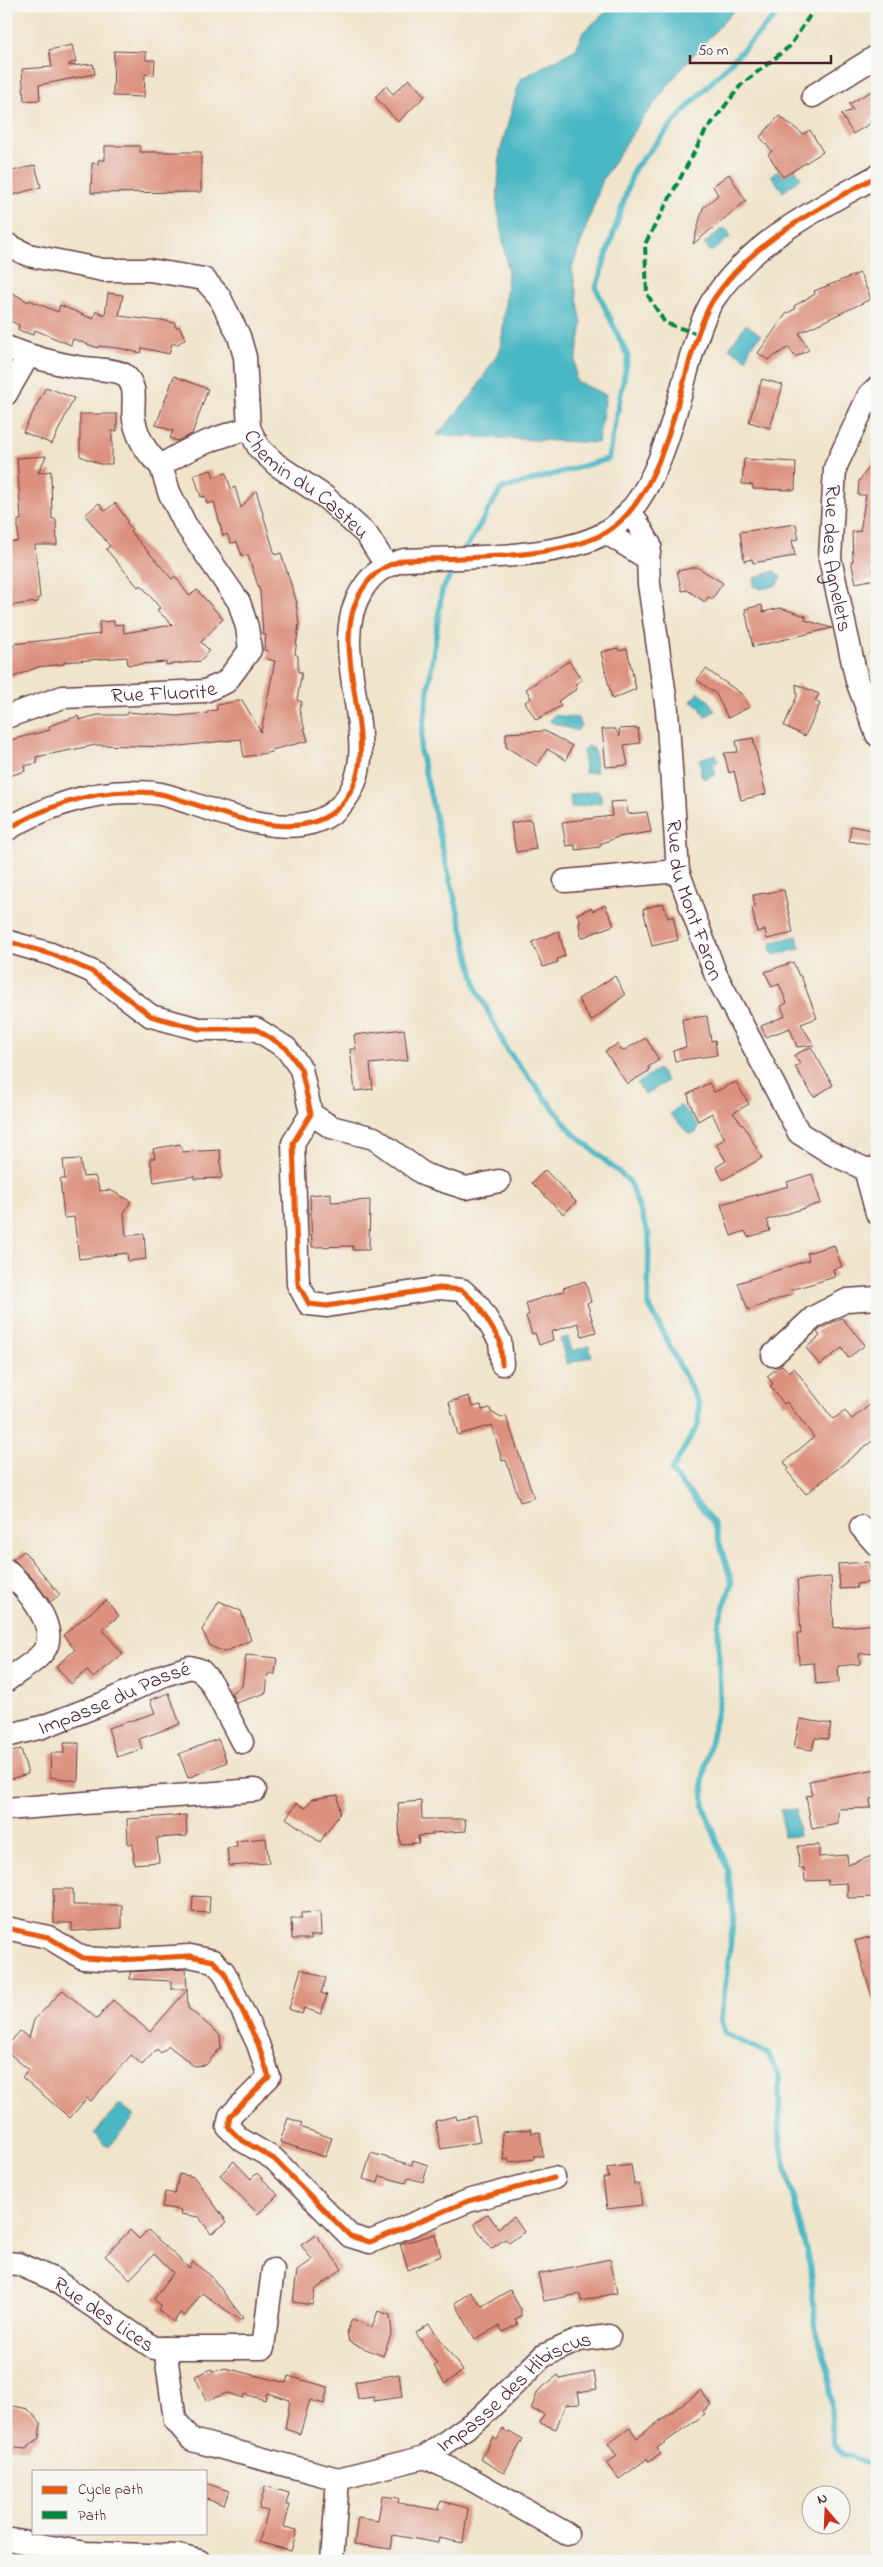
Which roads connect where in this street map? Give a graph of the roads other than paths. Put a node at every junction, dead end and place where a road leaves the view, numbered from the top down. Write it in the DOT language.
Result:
graph roads {
  1 [pos="877,56"];
  2 [pos="814,96"];
  3 [pos="877,176"];
  4 [pos="6,244"];
  5 [pos="6,347"];
  6 [pos="28,356"];
  7 [pos="877,388"];
  8 [pos="6,394"];
  9 [pos="249,428"];
  10 [pos="161,466"];
  11 [pos="630,510"];
  12 [pos="606,532"];
  13 [pos="648,560"];
  14 [pos="395,563"];
  15 [pos="6,717"];
  16 [pos="877,735"];
  17 [pos="6,830"];
  18 [pos="678,871"];
  19 [pos="565,881"];
  20 [pos="6,941"];
  21 [pos="311,1114"];
  22 [pos="871,1169"];
  23 [pos="499,1181"];
  24 [pos="877,1214"];
  25 [pos="877,1298"];
  26 [pos="773,1355"];
  27 [pos="502,1364"];
  28 [pos="861,1527"];
  29 [pos="877,1545"];
  30 [pos="6,1570"];
  31 [pos="6,1681"];
  32 [pos="6,1736"];
  33 [pos="242,1742"];
  34 [pos="255,1790"];
  35 [pos="6,1808"];
  36 [pos="6,1928"];
  37 [pos="554,2178"];
  38 [pos="6,2263"];
  39 [pos="273,2270"];
  40 [pos="609,2336"];
  41 [pos="165,2348"];
  42 [pos="425,2457"];
  43 [pos="338,2479"];
  44 [pos="567,2534"];
  45 [pos="6,2539"];
  46 [pos="199,2561"];
  47 [pos="332,2561"];
  1 -- 2 [label="street"];
  3 -- 11 [label="street"];
  4 -- 9 [label="street, Chemin du Casteu"];
  5 -- 6 [label="street"];
  6 -- 8 [label="street"];
  6 -- 10 [label="street"];
  7 -- 16 [label="street, Rue des Agnelets"];
  9 -- 10 [label="street"];
  9 -- 14 [label="street, Chemin du Casteu"];
  10 -- 15 [label="street, Rue Fluorite"];
  11 -- 12 [label="street"];
  11 -- 13 [label="street, Rue du Mont Faron"];
  12 -- 13 [label="street"];
  12 -- 14 [label="street"];
  13 -- 18 [label="street, Rue du Mont Faron"];
  14 -- 17 [label="street"];
  18 -- 19 [label="street"];
  18 -- 22 [label="street, Rue du Mont Faron"];
  20 -- 21 [label="street"];
  21 -- 23 [label="street"];
  21 -- 27 [label="street"];
  22 -- 24 [label="street"];
  25 -- 26 [label="street"];
  28 -- 29 [label="street"];
  30 -- 31 [label="street"];
  32 -- 33 [label="street, Impasse du Passé"];
  34 -- 35 [label="street"];
  36 -- 37 [label="street"];
  38 -- 41 [label="street, Rue des Lices"];
  39 -- 41 [label="street"];
  40 -- 42 [label="street, Impasse des Hibiscus"];
  41 -- 43 [label="street, Rue des Lices"];
  42 -- 43 [label="street, Rue des Lices"];
  42 -- 44 [label="street"];
  43 -- 47 [label="street"];
  45 -- 46 [label="street"];
}
